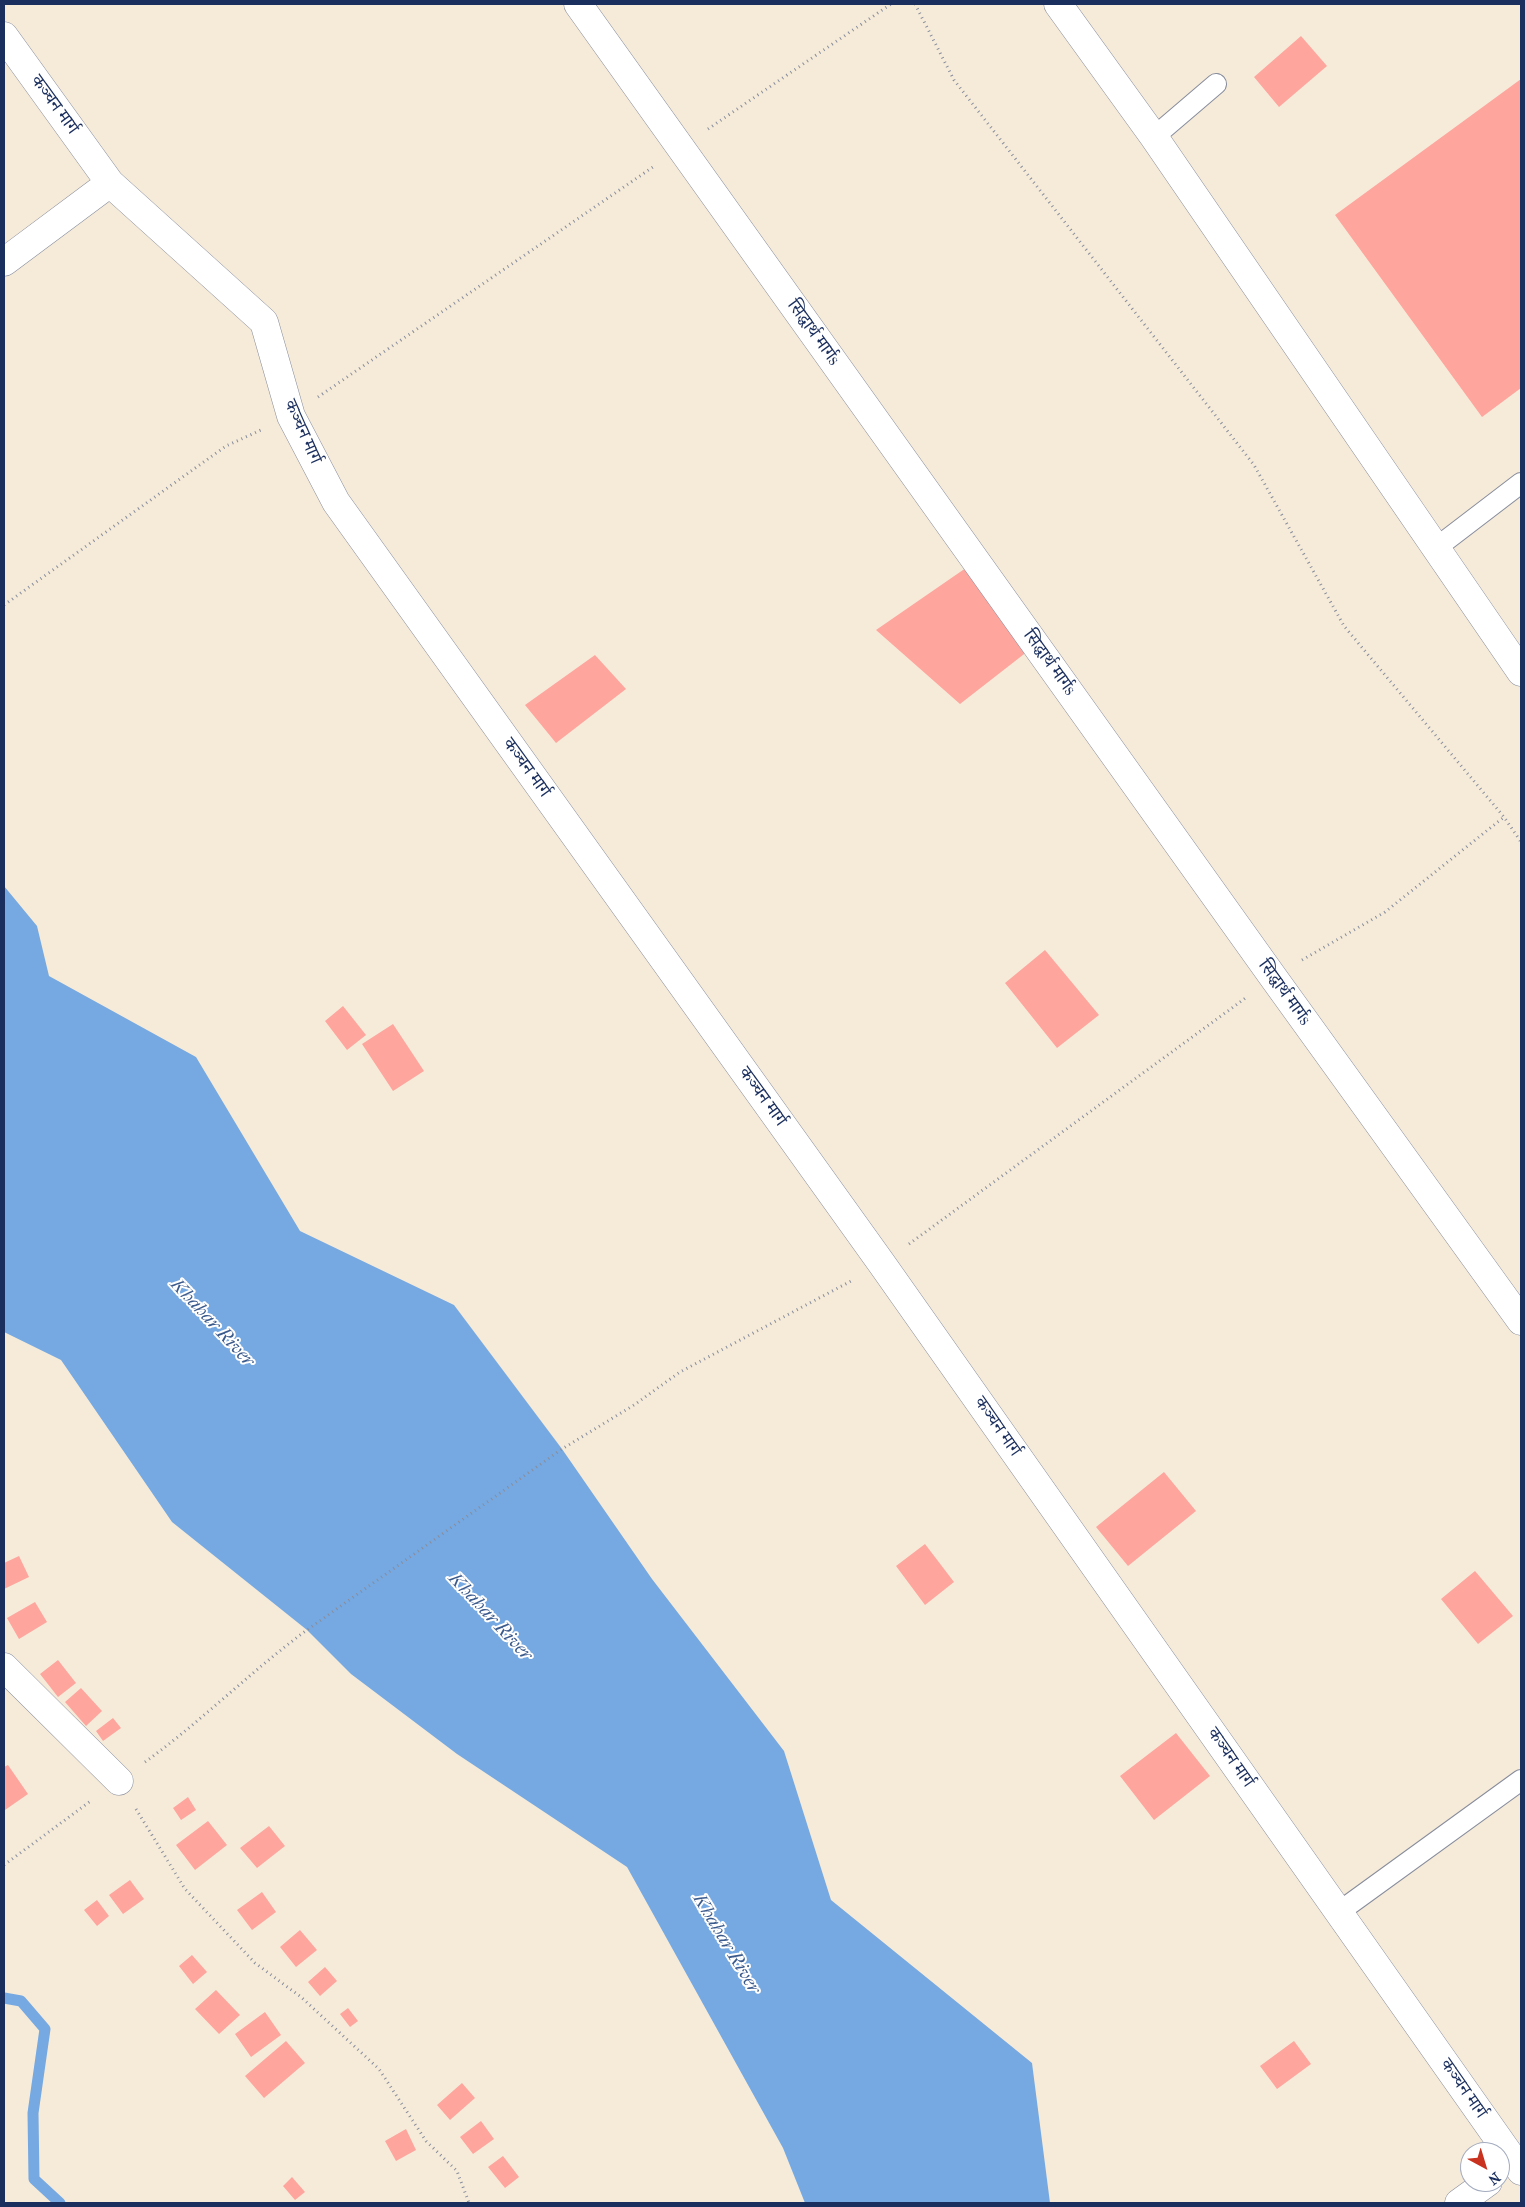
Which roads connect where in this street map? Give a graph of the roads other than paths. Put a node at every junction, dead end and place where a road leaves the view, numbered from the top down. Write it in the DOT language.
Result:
graph roads {
  1 [pos="578,4"];
  2 [pos="1058,4"];
  3 [pos="4,36"];
  4 [pos="1216,84"];
  5 [pos="1154,137"];
  6 [pos="110,183"];
  7 [pos="4,262"];
  8 [pos="1521,483"];
  9 [pos="1436,548"];
  10 [pos="1521,672"];
  11 [pos="1521,1321"];
  12 [pos="4,1667"];
  13 [pos="1521,1780"];
  14 [pos="118,1781"];
  15 [pos="1338,1912"];
  16 [pos="1514,2166"];
  17 [pos="1474,2192"];
  18 [pos="1459,2203"];
  1 -- 11 [label="street, सिद्धार्थ मार्गs"];
  2 -- 5 [label="street"];
  3 -- 6 [label="street, कञ्चन मार्ग"];
  4 -- 5 [label="lane"];
  5 -- 9 [label="street"];
  6 -- 7 [label="street"];
  6 -- 15 [label="street, कञ्चन मार्ग"];
  8 -- 9 [label="lane"];
  9 -- 10 [label="street"];
  12 -- 14 [label="street"];
  13 -- 15 [label="lane"];
  15 -- 16 [label="street, कञ्चन मार्ग"];
  17 -- 18 [label="street"];
}
